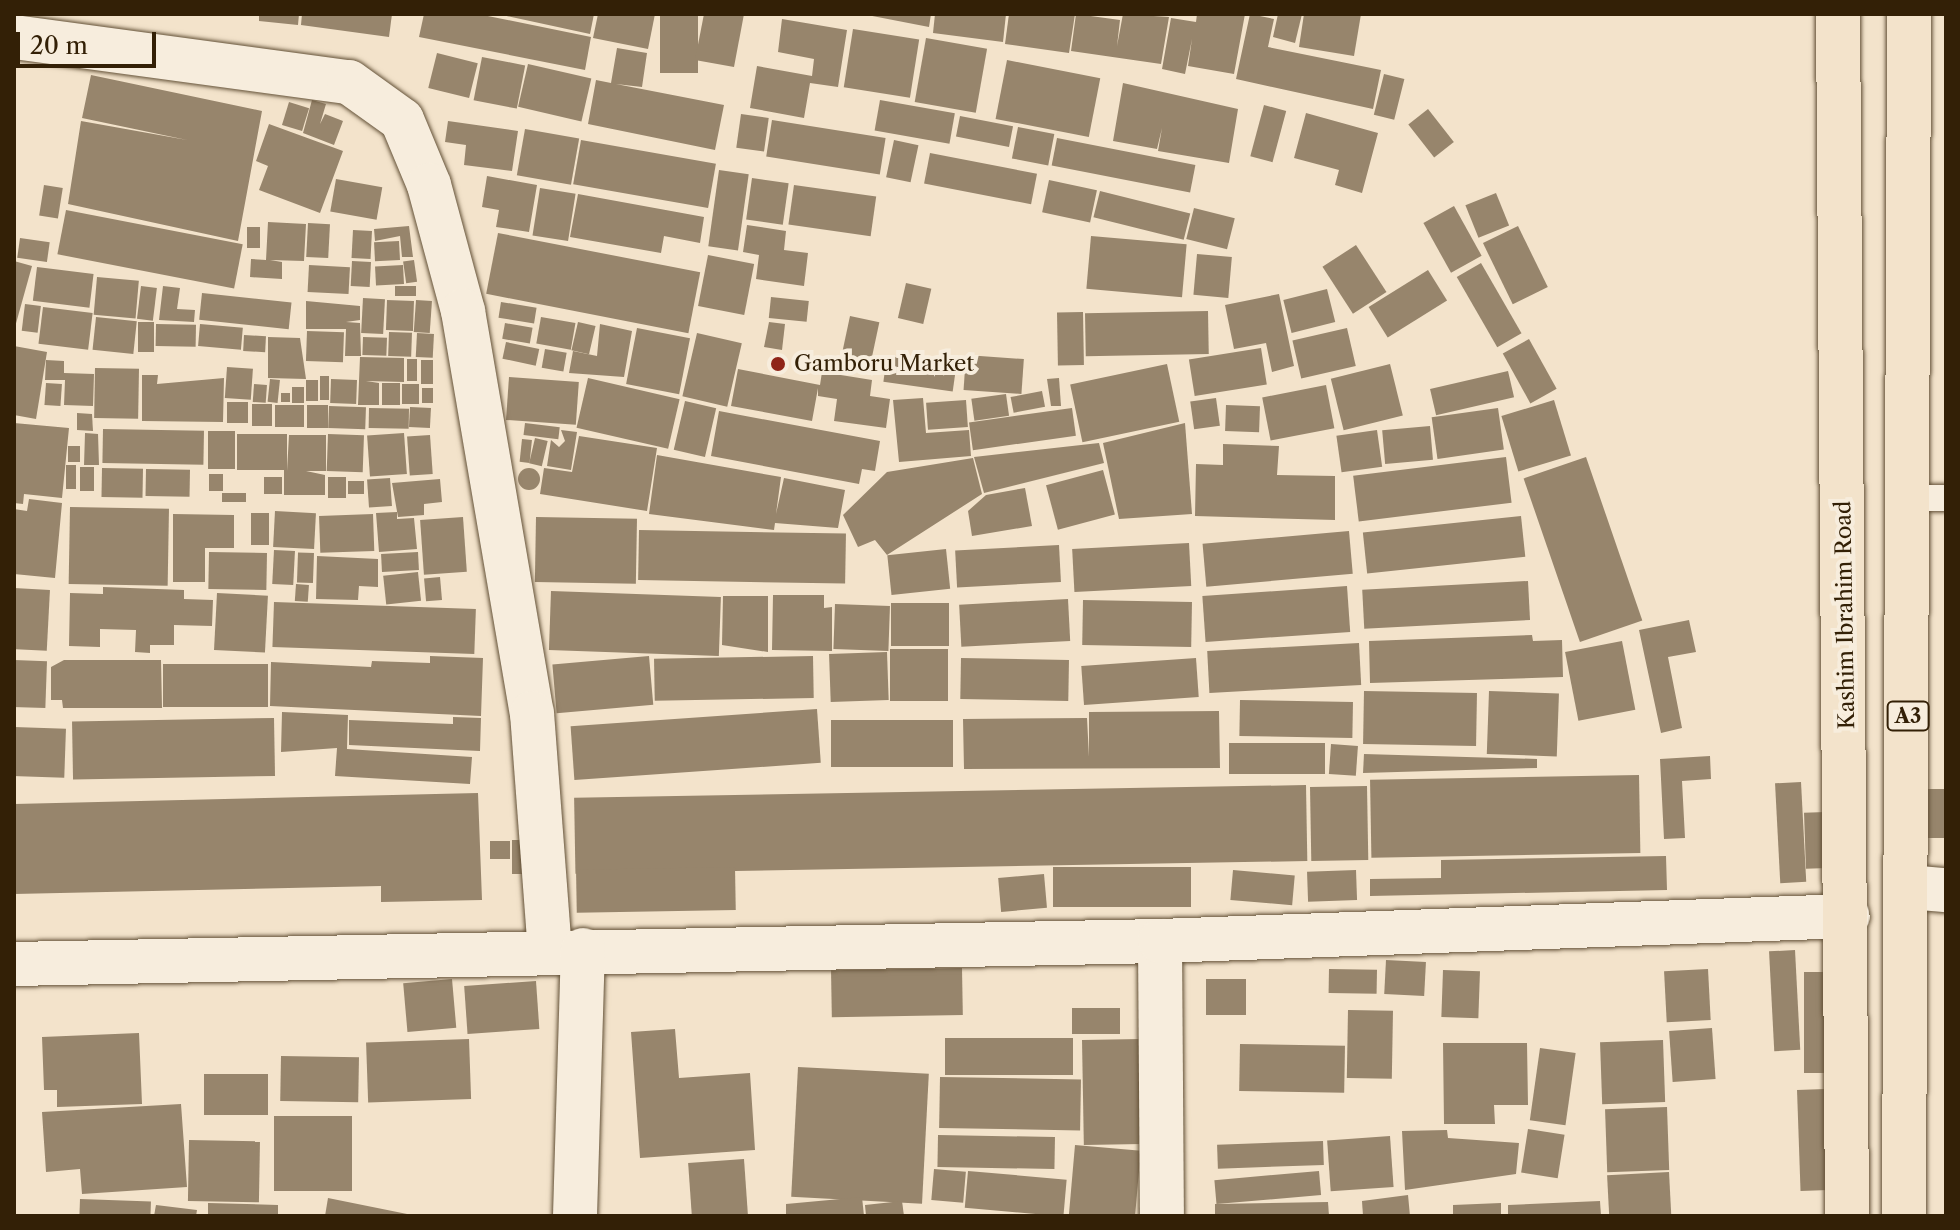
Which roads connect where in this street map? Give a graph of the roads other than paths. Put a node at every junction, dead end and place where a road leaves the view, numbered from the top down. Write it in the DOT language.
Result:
graph roads {
  1 [pos="1838,14"];
  2 [pos="1909,14"];
  3 [pos="14,37"];
  4 [pos="1927,498"];
  5 [pos="1928,888"];
  6 [pos="1848,916"];
  7 [pos="1160,941"];
  8 [pos="566,950"];
  9 [pos="14,964"];
  10 [pos="575,1216"];
  11 [pos="1162,1216"];
  12 [pos="1847,1216"];
  13 [pos="1904,1216"];
  1 -- 6 [label="highway, Kashim Ibrahim Road"];
  2 -- 4 [label="highway, A3"];
  3 -- 8 [label="street"];
  4 -- 5 [label="highway, A3"];
  5 -- 13 [label="highway, A3"];
  6 -- 7 [label="street"];
  6 -- 12 [label="highway, Kashim Ibrahim Road"];
  7 -- 8 [label="street"];
  7 -- 11 [label="street"];
  8 -- 9 [label="street"];
  8 -- 10 [label="street"];
}
